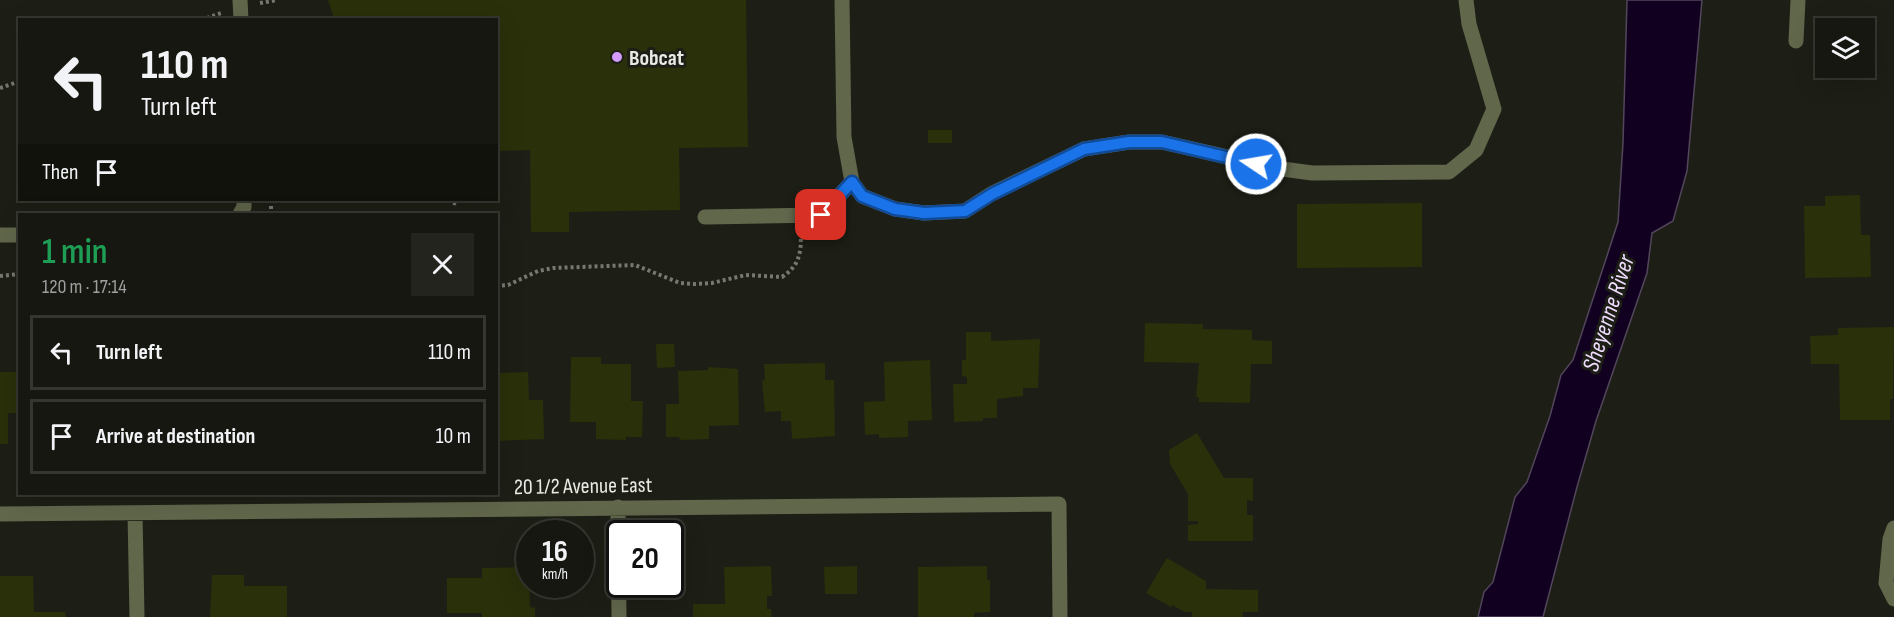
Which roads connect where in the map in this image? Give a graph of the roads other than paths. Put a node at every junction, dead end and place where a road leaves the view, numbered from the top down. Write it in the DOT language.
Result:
graph roads {
  1 [pos="240,0"];
  2 [pos="842,0"];
  3 [pos="1466,0"];
  4 [pos="1798,0"];
  5 [pos="241,18"];
  6 [pos="1797,41"];
  7 [pos="852,182"];
  8 [pos="705,217"];
  9 [pos="0,235"];
  10 [pos="18,235"];
  11 [pos="618,507"];
  12 [pos="135,513"];
  13 [pos="0,514"];
  14 [pos="1894,528"];
  15 [pos="1894,600"];
  16 [pos="136,617"];
  17 [pos="619,617"];
  18 [pos="1060,617"];
  1 -- 5 [label="street"];
  2 -- 7 [label="street"];
  3 -- 7 [label="street"];
  4 -- 6 [label="street"];
  7 -- 8 [label="street"];
  9 -- 10 [label="street"];
  11 -- 12 [label="street, 20 1/2 Avenue East"];
  11 -- 17 [label="street"];
  11 -- 18 [label="street, 20 1/2 Avenue East"];
  12 -- 13 [label="street, 20 1/2 Avenue East"];
  12 -- 16 [label="street"];
  14 -- 15 [label="street"];
}
